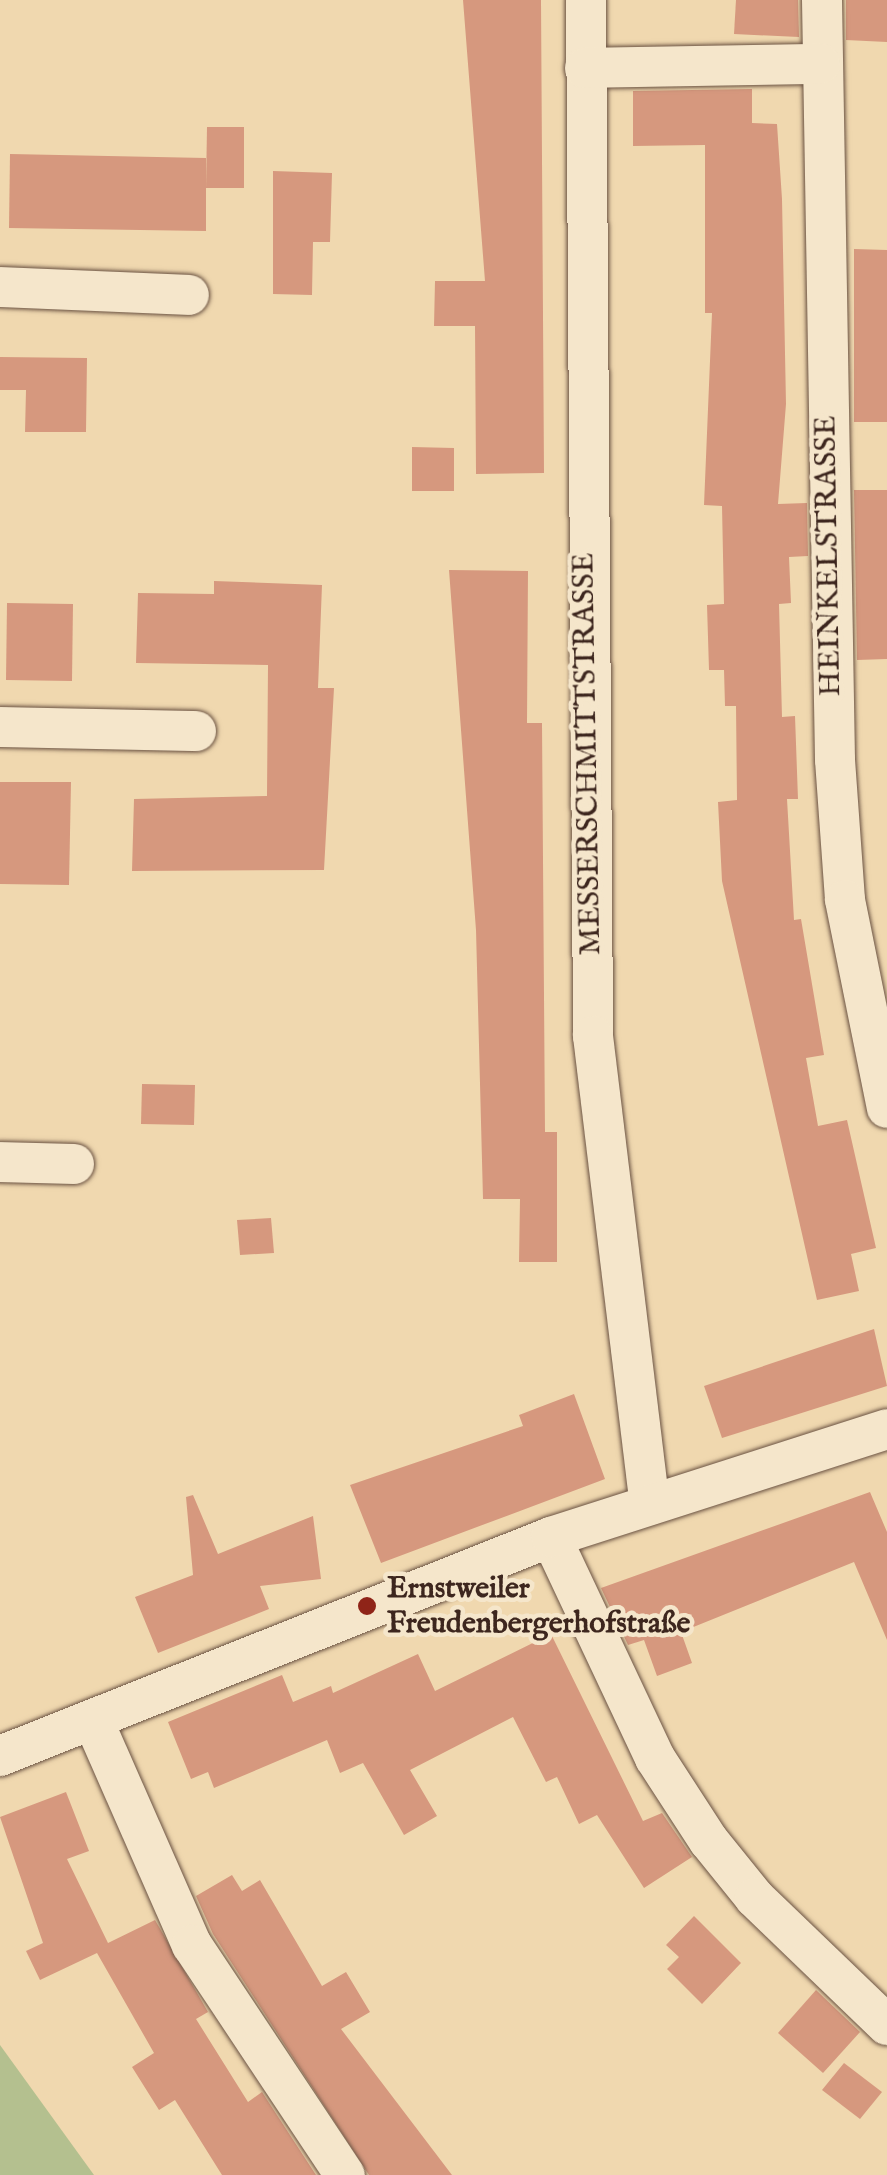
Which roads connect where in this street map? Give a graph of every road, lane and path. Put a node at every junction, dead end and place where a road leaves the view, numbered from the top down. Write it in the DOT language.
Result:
graph roads {
  1 [pos="586,0"];
  2 [pos="822,0"];
  3 [pos="820,64"];
  4 [pos="585,68"];
  5 [pos="0,288"];
  6 [pos="189,295"];
  7 [pos="0,727"];
  8 [pos="196,731"];
  9 [pos="887,1108"];
  10 [pos="0,1162"];
  11 [pos="74,1164"];
  12 [pos="887,1429"];
  13 [pos="650,1505"];
  14 [pos="550,1536"];
  15 [pos="94,1720"];
  16 [pos="0,1756"];
  17 [pos="887,2024"];
  18 [pos="345,2175"];
  1 -- 4 [label="street, MESSERSCHMITTSTRASSE"];
  2 -- 3 [label="street, HEINKELSTRASSE"];
  3 -- 4 [label="street"];
  3 -- 9 [label="street, HEINKELSTRASSE"];
  4 -- 13 [label="street, MESSERSCHMITTSTRASSE"];
  5 -- 6 [label="street"];
  7 -- 8 [label="street"];
  10 -- 11 [label="street"];
  12 -- 13 [label="street"];
  13 -- 14 [label="street"];
  14 -- 15 [label="street"];
  14 -- 17 [label="street"];
  15 -- 16 [label="street"];
  15 -- 18 [label="street"];
}
